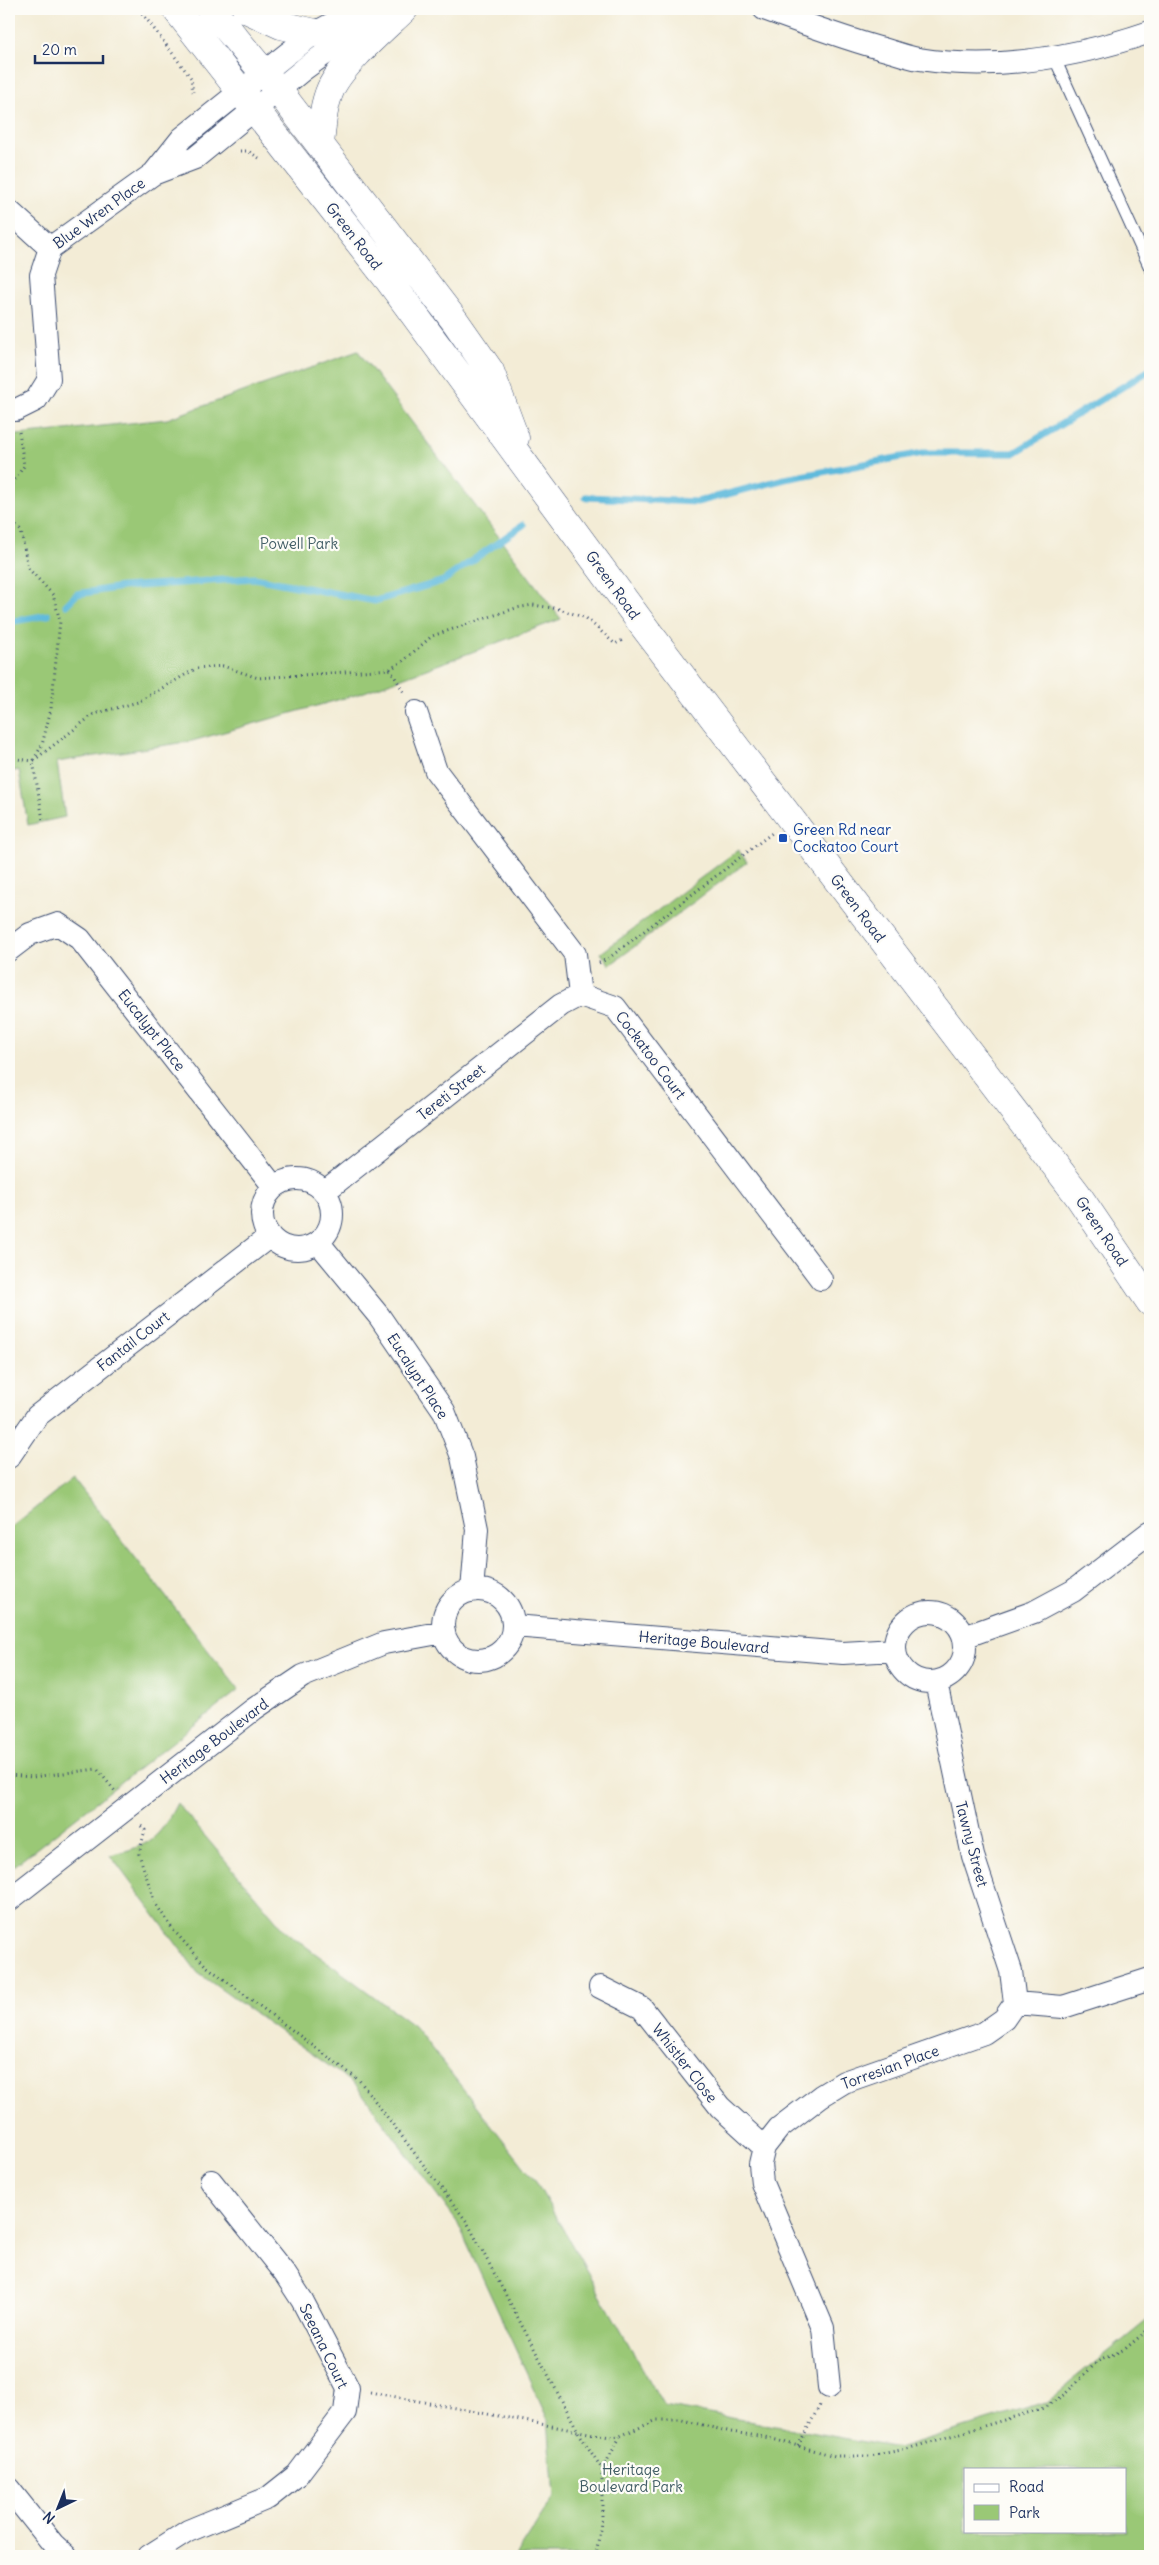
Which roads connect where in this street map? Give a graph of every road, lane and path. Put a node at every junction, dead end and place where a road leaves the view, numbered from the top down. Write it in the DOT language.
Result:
graph roads {
  1 [pos="139,9"];
  2 [pos="176,9"];
  3 [pos="211,9"];
  4 [pos="246,9"];
  5 [pos="387,9"];
  6 [pos="764,9"];
  7 [pos="1150,32"];
  8 [pos="315,33"];
  9 [pos="1054,58"];
  10 [pos="271,81"];
  11 [pos="193,92"];
  12 [pos="248,100"];
  13 [pos="320,144"];
  14 [pos="231,155"];
  15 [pos="264,162"];
  16 [pos="9,211"];
  17 [pos="50,248"];
  18 [pos="1150,268"];
  19 [pos="12,410"];
  20 [pos="527,467"];
  21 [pos="9,488"];
  22 [pos="9,519"];
  23 [pos="645,628"];
  24 [pos="390,670"];
  25 [pos="416,712"];
  26 [pos="9,758"];
  27 [pos="33,761"];
  28 [pos="790,819"];
  29 [pos="43,820"];
  30 [pos="9,950"];
  31 [pos="577,968"];
  32 [pos="580,995"];
  33 [pos="274,1187"];
  34 [pos="324,1192"];
  35 [pos="270,1236"];
  36 [pos="318,1242"];
  37 [pos="821,1279"];
  38 [pos="1150,1302"];
  39 [pos="9,1457"];
  40 [pos="1150,1532"];
  41 [pos="472,1591"];
  42 [pos="514,1626"];
  43 [pos="444,1632"];
  44 [pos="964,1637"];
  45 [pos="895,1650"];
  46 [pos="936,1682"];
  47 [pos="9,1775"];
  48 [pos="127,1807"];
  49 [pos="9,1900"];
  50 [pos="1150,1979"];
  51 [pos="600,1987"];
  52 [pos="1015,2003"];
  53 [pos="764,2147"];
  54 [pos="211,2181"];
  55 [pos="1150,2328"];
  56 [pos="829,2387"];
  57 [pos="348,2388"];
  58 [pos="579,2433"];
  59 [pos="620,2436"];
  60 [pos="798,2446"];
  61 [pos="602,2469"];
  62 [pos="9,2489"];
  63 [pos="66,2556"];
  64 [pos="149,2556"];
  65 [pos="596,2556"];
  1 -- 11 [label="path"];
  2 -- 12 [label="street, Green Road"];
  3 -- 10 [label="street, Green Road"];
  4 -- 8 [label="street"];
  5 -- 8 [label="street"];
  5 -- 10 [label="street"];
  5 -- 13 [label="street"];
  6 -- 9 [label="street"];
  7 -- 9 [label="street"];
  8 -- 10 [label="street"];
  9 -- 18 [label="lane"];
  10 -- 12 [label="street, Blue Wren Place"];
  10 -- 13 [label="street, Green Road"];
  12 -- 17 [label="street, Blue Wren Place"];
  12 -- 20 [label="street, Green Road"];
  13 -- 20 [label="street, Green Road"];
  14 -- 15 [label="path"];
  16 -- 17 [label="street"];
  17 -- 19 [label="street, Blue Wren Place"];
  19 -- 21 [label="path"];
  20 -- 23 [label="street, Green Road"];
  22 -- 27 [label="path"];
  23 -- 24 [label="path"];
  23 -- 28 [label="street, Green Road"];
  24 -- 25 [label="path"];
  24 -- 27 [label="path"];
  25 -- 31 [label="street"];
  26 -- 27 [label="path"];
  27 -- 29 [label="path"];
  28 -- 31 [label="path"];
  28 -- 38 [label="street, Green Road"];
  30 -- 33 [label="street, Eucalypt Place"];
  31 -- 32 [label="street"];
  32 -- 34 [label="street, Tereti Street"];
  32 -- 37 [label="street, Cockatoo Court"];
  33 -- 34 [label="street"];
  33 -- 35 [label="street"];
  34 -- 36 [label="street"];
  35 -- 36 [label="street"];
  35 -- 39 [label="street, Fantail Court"];
  36 -- 41 [label="street, Eucalypt Place"];
  40 -- 44 [label="street"];
  41 -- 42 [label="street"];
  41 -- 43 [label="street"];
  42 -- 43 [label="street"];
  42 -- 45 [label="street, Heritage Boulevard"];
  43 -- 48 [label="street, Heritage Boulevard"];
  44 -- 45 [label="street"];
  44 -- 46 [label="street"];
  45 -- 46 [label="street"];
  46 -- 52 [label="street, Tawny Street"];
  47 -- 48 [label="path"];
  48 -- 49 [label="street, Heritage Boulevard"];
  48 -- 58 [label="path"];
  50 -- 52 [label="street"];
  51 -- 53 [label="street, Whistler Close"];
  52 -- 53 [label="street, Torresian Place"];
  53 -- 56 [label="street"];
  54 -- 57 [label="street, Seeana Court"];
  55 -- 60 [label="path"];
  56 -- 60 [label="path"];
  57 -- 58 [label="path"];
  57 -- 64 [label="street, Seeana Court"];
  58 -- 59 [label="path"];
  58 -- 61 [label="path"];
  59 -- 60 [label="path"];
  59 -- 61 [label="path"];
  61 -- 65 [label="path"];
  62 -- 63 [label="street"];
}
